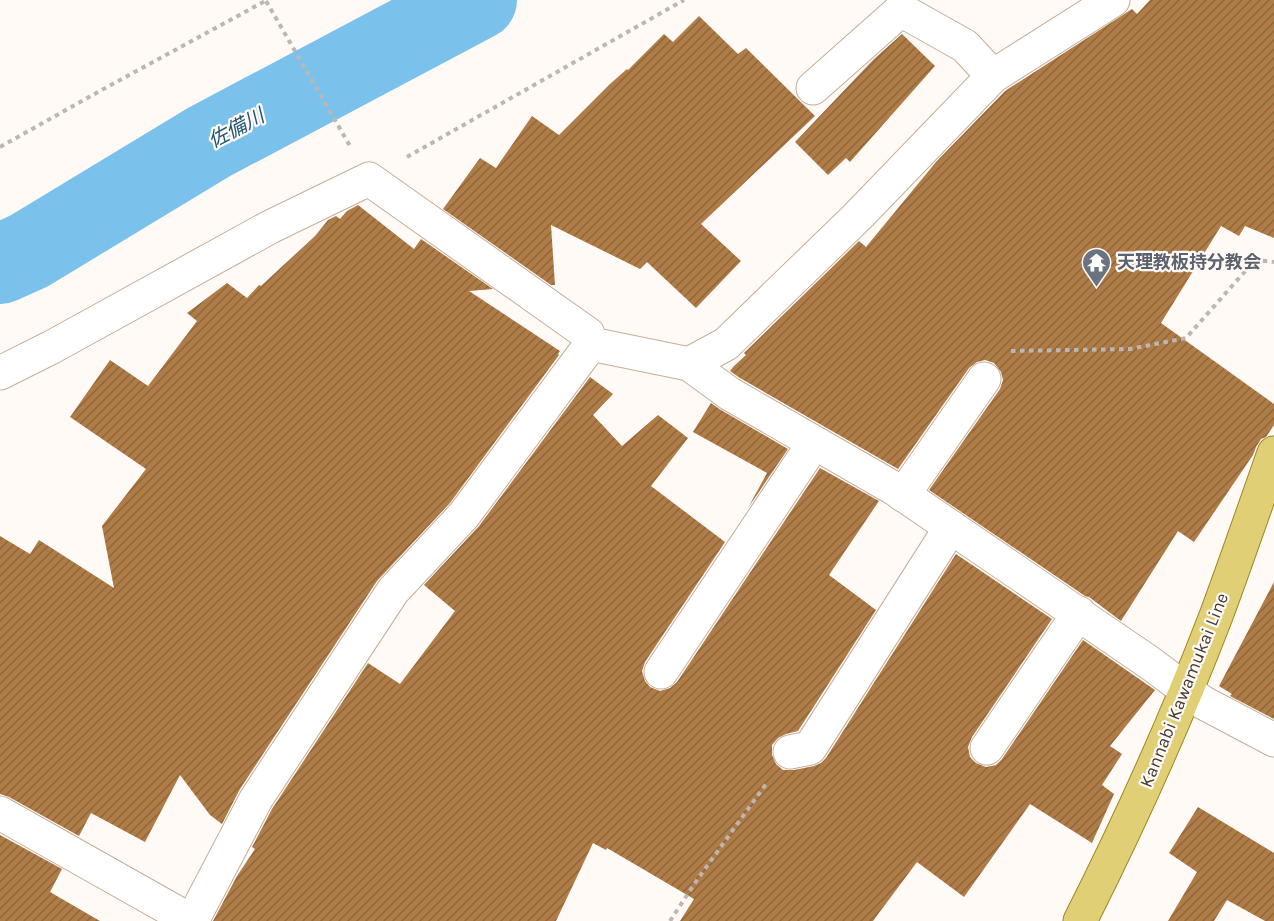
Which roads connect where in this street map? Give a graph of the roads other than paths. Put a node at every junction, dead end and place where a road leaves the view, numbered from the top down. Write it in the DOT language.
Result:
graph roads {
  1 [pos="1113,0"];
  2 [pos="993,76"];
  3 [pos="813,88"];
  4 [pos="591,344"];
  5 [pos="689,364"];
  6 [pos="0,373"];
  7 [pos="984,379"];
  8 [pos="814,443"];
  9 [pos="1274,453"];
  10 [pos="903,495"];
  11 [pos="951,527"];
  12 [pos="1078,613"];
  13 [pos="661,672"];
  14 [pos="1186,690"];
  15 [pos="1274,740"];
  16 [pos="987,748"];
  17 [pos="789,752"];
  18 [pos="0,813"];
  19 [pos="190,921"];
  20 [pos="1080,921"];
  1 -- 2 [label="street"];
  2 -- 3 [label="street"];
  2 -- 5 [label="street"];
  4 -- 5 [label="street"];
  4 -- 6 [label="street"];
  4 -- 19 [label="street"];
  5 -- 8 [label="street"];
  7 -- 10 [label="street"];
  8 -- 10 [label="street"];
  8 -- 13 [label="street"];
  9 -- 14 [label="main road, Kannabi Kawamukai Line"];
  10 -- 11 [label="street"];
  11 -- 12 [label="street"];
  11 -- 17 [label="street"];
  12 -- 14 [label="street"];
  12 -- 16 [label="street"];
  14 -- 15 [label="street"];
  14 -- 20 [label="main road, Kannabi Kawamukai Line"];
  18 -- 19 [label="street"];
}
